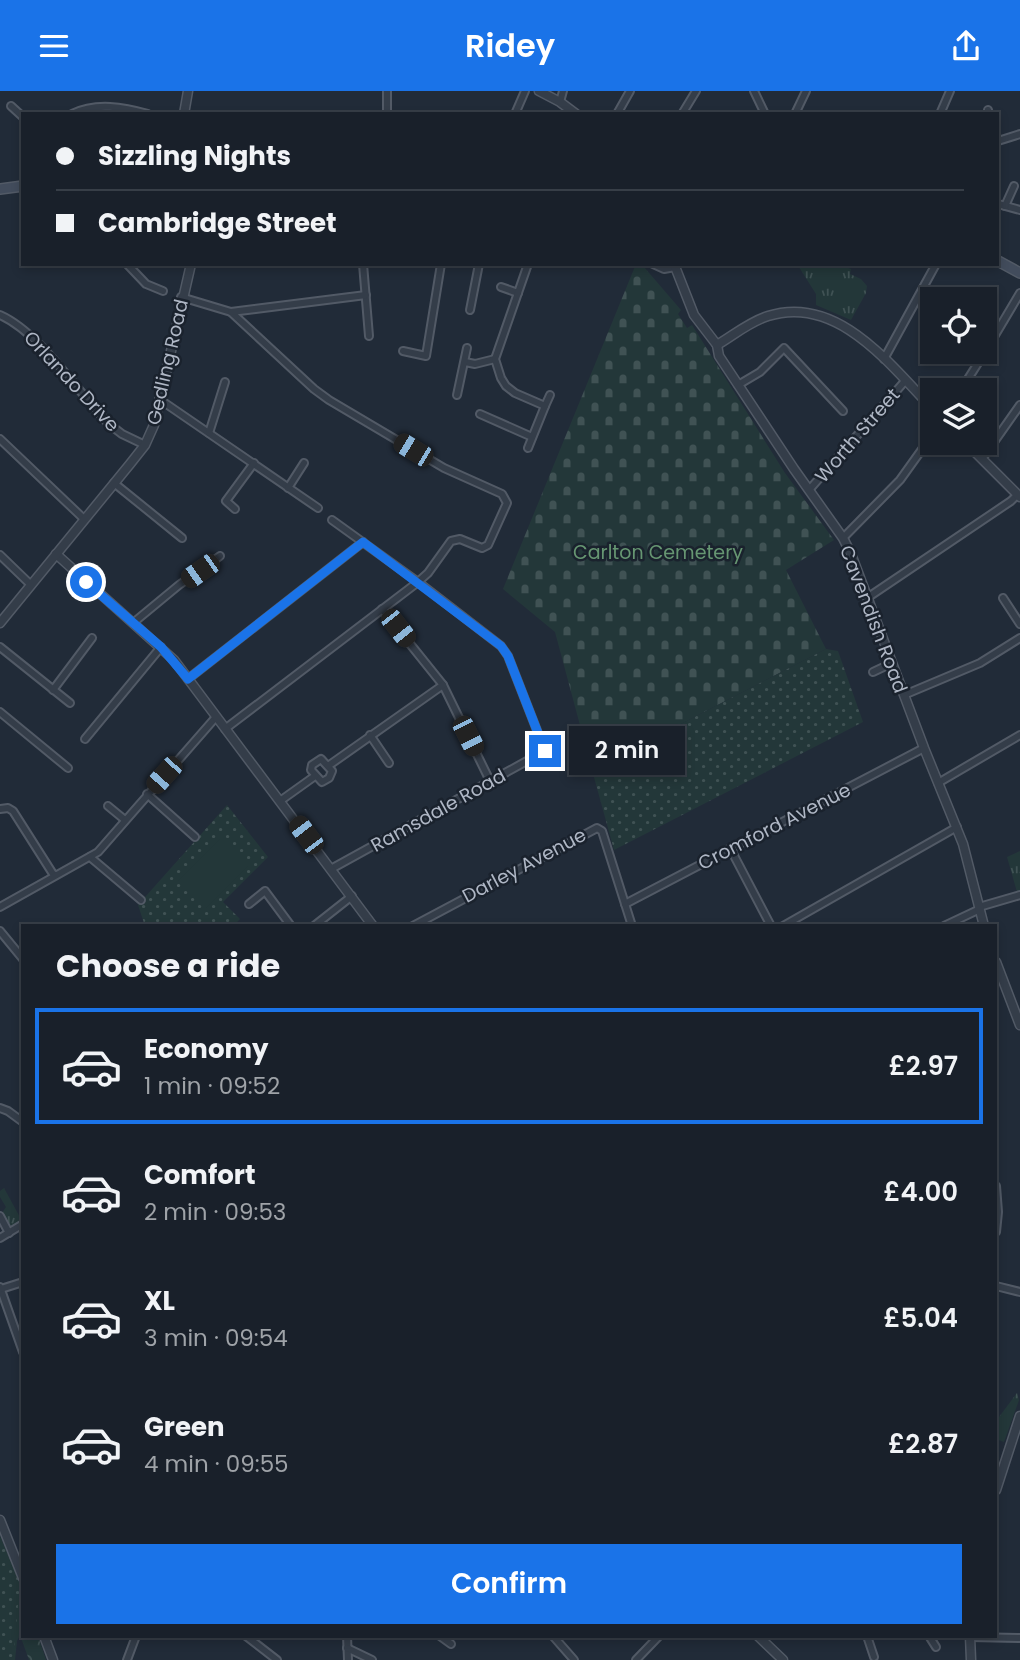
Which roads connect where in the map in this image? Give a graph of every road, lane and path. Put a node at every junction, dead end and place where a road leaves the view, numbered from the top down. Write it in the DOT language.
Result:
graph roads {
  1 [pos="188,91"];
  2 [pos="387,91"];
  3 [pos="525,91"];
  4 [pos="539,91"];
  5 [pos="563,91"];
  6 [pos="630,91"];
  7 [pos="696,91"];
  8 [pos="754,91"];
  9 [pos="806,91"];
  10 [pos="950,91"];
  11 [pos="561,102"];
  12 [pos="14,107"];
  13 [pos="77,112"];
  14 [pos="136,112"];
  15 [pos="184,112"];
  16 [pos="387,112"];
  17 [pos="516,112"];
  18 [pos="574,112"];
  19 [pos="618,112"];
  20 [pos="683,112"];
  21 [pos="764,112"];
  22 [pos="796,112"];
  23 [pos="941,112"];
  24 [pos="21,115"];
  25 [pos="1020,134"];
  26 [pos="999,141"];
  27 [pos="1,186"];
  28 [pos="21,186"];
  29 [pos="1014,186"];
  30 [pos="1001,205"];
  31 [pos="1020,210"];
  32 [pos="999,262"];
  33 [pos="129,266"];
  34 [pos="190,266"];
  35 [pos="363,266"];
  36 [pos="441,266"];
  37 [pos="479,266"];
  38 [pos="527,266"];
  39 [pos="657,266"];
  40 [pos="675,266"];
  41 [pos="935,266"];
  42 [pos="1020,272"];
  43 [pos="501,286"];
  44 [pos="163,291"];
  45 [pos="518,293"];
  46 [pos="1020,293"];
  47 [pos="366,295"];
  48 [pos="181,297"];
  49 [pos="470,310"];
  50 [pos="231,312"];
  51 [pos="0,315"];
  52 [pos="997,332"];
  53 [pos="369,337"];
  54 [pos="717,345"];
  55 [pos="467,348"];
  56 [pos="403,351"];
  57 [pos="426,356"];
  58 [pos="435,358"];
  59 [pos="495,359"];
  60 [pos="884,359"];
  61 [pos="465,362"];
  62 [pos="905,381"];
  63 [pos="225,382"];
  64 [pos="738,385"];
  65 [pos="457,395"];
  66 [pos="550,395"];
  67 [pos="920,396"];
  68 [pos="159,399"];
  69 [pos="1020,404"];
  70 [pos="545,406"];
  71 [pos="843,411"];
  72 [pos="480,414"];
  73 [pos="209,433"];
  74 [pos="532,437"];
  75 [pos="0,439"];
  76 [pos="145,445"];
  77 [pos="528,448"];
  78 [pos="920,452"];
  79 [pos="978,455"];
  80 [pos="982,459"];
  81 [pos="254,463"];
  82 [pos="304,463"];
  83 [pos="114,483"];
  84 [pos="288,488"];
  85 [pos="809,490"];
  86 [pos="1019,496"];
  87 [pos="318,508"];
  88 [pos="235,509"];
  89 [pos="84,519"];
  90 [pos="332,520"];
  91 [pos="182,538"];
  92 [pos="843,538"];
  93 [pos="363,542"];
  94 [pos="56,554"];
  95 [pos="0,555"];
  96 [pos="220,556"];
  97 [pos="418,582"];
  98 [pos="30,584"];
  99 [pos="867,598"];
  100 [pos="1003,598"];
  101 [pos="382,609"];
  102 [pos="0,623"];
  103 [pos="133,623"];
  104 [pos="1020,624"];
  105 [pos="92,638"];
  106 [pos="1020,638"];
  107 [pos="0,647"];
  108 [pos="161,647"];
  109 [pos="892,663"];
  110 [pos="873,672"];
  111 [pos="188,679"];
  112 [pos="443,685"];
  113 [pos="53,690"];
  114 [pos="904,695"];
  115 [pos="70,703"];
  116 [pos="0,712"];
  117 [pos="216,717"];
  118 [pos="225,729"];
  119 [pos="370,735"];
  120 [pos="1020,735"];
  121 [pos="85,739"];
  122 [pos="924,748"];
  123 [pos="390,763"];
  124 [pos="328,766"];
  125 [pos="68,768"];
  126 [pos="315,776"];
  127 [pos="491,781"];
  128 [pos="938,783"];
  129 [pos="147,794"];
  130 [pos="280,801"];
  131 [pos="108,806"];
  132 [pos="0,809"];
  133 [pos="125,820"];
  134 [pos="957,827"];
  135 [pos="195,837"];
  136 [pos="730,848"];
  137 [pos="90,857"];
  138 [pos="331,869"];
  139 [pos="55,875"];
  140 [pos="1020,895"];
  141 [pos="352,896"];
  142 [pos="141,900"];
  143 [pos="249,904"];
  144 [pos="625,904"];
  145 [pos="0,907"];
  146 [pos="980,908"];
  147 [pos="290,924"];
  148 [pos="317,924"];
  149 [pos="372,924"];
  150 [pos="417,924"];
  151 [pos="631,924"];
  152 [pos="770,924"];
  153 [pos="787,924"];
  154 [pos="948,924"];
  155 [pos="984,924"];
  156 [pos="0,930"];
  157 [pos="21,956"];
  158 [pos="997,965"];
  159 [pos="1020,1025"];
  160 [pos="0,1108"];
  161 [pos="21,1121"];
  162 [pos="997,1199"];
  163 [pos="0,1216"];
  164 [pos="997,1222"];
  165 [pos="21,1225"];
  166 [pos="9,1233"];
  167 [pos="0,1238"];
  168 [pos="21,1283"];
  169 [pos="997,1286"];
  170 [pos="0,1288"];
  171 [pos="1020,1292"];
  172 [pos="21,1345"];
  173 [pos="1020,1416"];
  174 [pos="997,1487"];
  175 [pos="0,1520"];
  176 [pos="21,1574"];
  177 [pos="45,1638"];
  178 [pos="135,1638"];
  179 [pos="249,1638"];
  180 [pos="347,1638"];
  181 [pos="443,1638"];
  182 [pos="555,1638"];
  183 [pos="657,1638"];
  184 [pos="761,1638"];
  185 [pos="868,1638"];
  186 [pos="930,1638"];
  187 [pos="970,1638"];
  188 [pos="997,1638"];
  189 [pos="1020,1638"];
  190 [pos="451,1644"];
  191 [pos="936,1647"];
  192 [pos="347,1648"];
  193 [pos="874,1657"];
  194 [pos="53,1660"];
  195 [pos="128,1660"];
  196 [pos="277,1660"];
  197 [pos="348,1660"];
  198 [pos="372,1660"];
  199 [pos="574,1660"];
  200 [pos="636,1660"];
  201 [pos="783,1660"];
  202 [pos="971,1660"];
  1 -- 15 [label="street"];
  2 -- 16 [label="street"];
  3 -- 17 [label="street"];
  4 -- 11 [label="street"];
  5 -- 11 [label="street"];
  6 -- 19 [label="street"];
  7 -- 20 [label="street"];
  8 -- 21 [label="street"];
  9 -- 22 [label="street"];
  10 -- 23 [label="street"];
  11 -- 18 [label="street"];
  12 -- 24 [label="street"];
  13 -- 14 [label="street"];
  25 -- 26 [label="street"];
  27 -- 28 [label="main road"];
  29 -- 30 [label="street"];
  30 -- 31 [label="street"];
  32 -- 42 [label="main road"];
  33 -- 44 [label="street"];
  34 -- 48 [label="street, Gedling Road"];
  35 -- 47 [label="street"];
  36 -- 57 [label="street"];
  37 -- 49 [label="street"];
  38 -- 45 [label="street"];
  39 -- 40 [label="street"];
  40 -- 54 [label="street, Cavendish Road"];
  41 -- 60 [label="street"];
  43 -- 45 [label="street"];
  45 -- 59 [label="street"];
  46 -- 52 [label="street"];
  47 -- 50 [label="street"];
  47 -- 53 [label="street"];
  48 -- 50 [label="street"];
  48 -- 68 [label="street, Gedling Road"];
  50 -- 97 [label="street"];
  51 -- 76 [label="street, Orlando Drive"];
  54 -- 60 [label="street"];
  54 -- 64 [label="street, Cavendish Road"];
  55 -- 61 [label="street"];
  56 -- 57 [label="street"];
  57 -- 58 [label="street"];
  59 -- 61 [label="street"];
  59 -- 70 [label="street"];
  60 -- 62 [label="street"];
  61 -- 65 [label="street"];
  62 -- 67 [label="street"];
  62 -- 85 [label="street, Worth Street"];
  63 -- 73 [label="street"];
  64 -- 71 [label="street"];
  64 -- 85 [label="street, Cavendish Road"];
  66 -- 70 [label="street"];
  68 -- 73 [label="street"];
  68 -- 76 [label="street, Gedling Road"];
  69 -- 80 [label="street"];
  70 -- 74 [label="street"];
  72 -- 74 [label="street"];
  73 -- 81 [label="street"];
  74 -- 77 [label="street"];
  75 -- 89 [label="street"];
  76 -- 83 [label="street, Gedling Road"];
  78 -- 92 [label="street"];
  79 -- 80 [label="street"];
  80 -- 86 [label="street"];
  81 -- 84 [label="street"];
  81 -- 88 [label="street"];
  82 -- 84 [label="street"];
  83 -- 89 [label="street, Gedling Road"];
  83 -- 91 [label="street"];
  84 -- 87 [label="street"];
  85 -- 92 [label="street, Cavendish Road"];
  86 -- 99 [label="street"];
  89 -- 94 [label="street, Gedling Road"];
  90 -- 93 [label="street"];
  92 -- 99 [label="street, Cavendish Road"];
  93 -- 97 [label="street"];
  93 -- 111 [label="street"];
  94 -- 98 [label="street, Gedling Road"];
  94 -- 103 [label="street"];
  95 -- 98 [label="street"];
  96 -- 103 [label="street"];
  97 -- 101 [label="street"];
  97 -- 127 [label="street, Ramsdale Road"];
  98 -- 102 [label="street, Gedling Road"];
  99 -- 109 [label="street, Cavendish Road"];
  100 -- 104 [label="street"];
  101 -- 112 [label="street"];
  101 -- 118 [label="street"];
  103 -- 108 [label="street"];
  105 -- 113 [label="street"];
  106 -- 114 [label="street"];
  107 -- 113 [label="street"];
  108 -- 111 [label="street"];
  108 -- 121 [label="street"];
  109 -- 110 [label="street"];
  109 -- 114 [label="street, Cavendish Road"];
  111 -- 117 [label="street"];
  112 -- 119 [label="street"];
  112 -- 127 [label="street"];
  113 -- 115 [label="street"];
  114 -- 122 [label="street, Cavendish Road"];
  116 -- 125 [label="street"];
  117 -- 118 [label="street"];
  117 -- 129 [label="street"];
  118 -- 130 [label="street"];
  119 -- 123 [label="street"];
  119 -- 124 [label="street"];
  120 -- 128 [label="street"];
  122 -- 128 [label="street, Cavendish Road"];
  122 -- 136 [label="street, Cromford Avenue"];
  124 -- 126 [label="street"];
  124 -- 126 [label="street"];
  126 -- 130 [label="street"];
  127 -- 138 [label="street, Ramsdale Road"];
  128 -- 134 [label="street, Cavendish Road"];
  129 -- 133 [label="street"];
  129 -- 135 [label="street"];
  130 -- 138 [label="street"];
  131 -- 133 [label="street"];
  132 -- 139 [label="street"];
  133 -- 137 [label="street"];
  134 -- 146 [label="street, Cavendish Road"];
  134 -- 153 [label="street"];
  136 -- 144 [label="street, Cromford Avenue"];
  136 -- 152 [label="street"];
  137 -- 139 [label="street"];
  137 -- 142 [label="street"];
  138 -- 141 [label="street"];
  139 -- 145 [label="street"];
  140 -- 146 [label="street"];
  141 -- 148 [label="street"];
  141 -- 149 [label="street"];
  143 -- 147 [label="street"];
  144 -- 150 [label="street, Darley Avenue"];
  144 -- 151 [label="street"];
  146 -- 154 [label="street"];
  146 -- 155 [label="street, Cavendish Road"];
  156 -- 157 [label="street"];
  158 -- 159 [label="street"];
  160 -- 161 [label="street"];
  162 -- 164 [label="street"];
  163 -- 166 [label="street"];
  165 -- 166 [label="street"];
  166 -- 167 [label="street"];
  168 -- 170 [label="street"];
  169 -- 171 [label="street"];
  170 -- 172 [label="street"];
  173 -- 174 [label="street"];
  175 -- 176 [label="street"];
  177 -- 194 [label="street"];
  178 -- 195 [label="street"];
  179 -- 196 [label="street"];
  180 -- 192 [label="street"];
  181 -- 190 [label="street"];
  182 -- 199 [label="street"];
  183 -- 200 [label="street"];
  184 -- 201 [label="street"];
  185 -- 193 [label="street"];
  186 -- 191 [label="street"];
  187 -- 202 [label="street"];
  188 -- 189 [label="street"];
  192 -- 197 [label="street"];
  192 -- 198 [label="street"];
}
